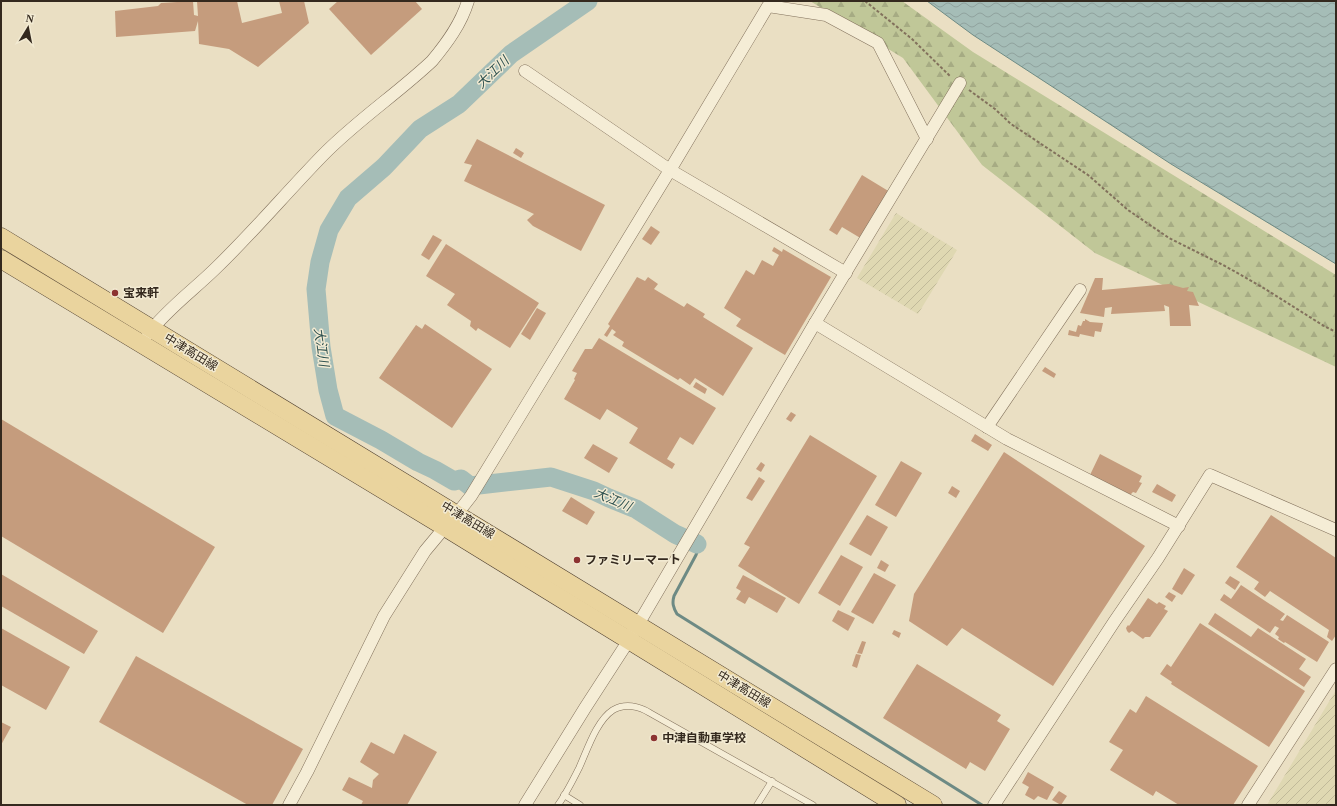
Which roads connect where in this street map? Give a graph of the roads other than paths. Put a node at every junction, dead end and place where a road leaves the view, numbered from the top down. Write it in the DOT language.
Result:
graph roads {
  1 [pos="468,1"];
  2 [pos="525,71"];
  3 [pos="960,83"];
  4 [pos="927,139"];
  5 [pos="670,170"];
  6 [pos="1,237"];
  7 [pos="1,259"];
  8 [pos="846,273"];
  9 [pos="1080,290"];
  10 [pos="815,323"];
  11 [pos="152,329"];
  12 [pos="140,343"];
  13 [pos="987,427"];
  14 [pos="457,514"];
  15 [pos="1179,526"];
  16 [pos="445,527"];
  17 [pos="1336,530"];
  18 [pos="638,625"];
  19 [pos="629,640"];
  20 [pos="1336,669"];
  21 [pos="772,781"];
  22 [pos="564,795"];
  23 [pos="289,805"];
  24 [pos="525,805"];
  25 [pos="558,805"];
  26 [pos="580,805"];
  27 [pos="757,805"];
  28 [pos="813,805"];
  29 [pos="897,805"];
  30 [pos="933,805"];
  31 [pos="994,805"];
  32 [pos="1248,805"];
  1 -- 11 [label="street"];
  2 -- 5 [label="street"];
  3 -- 4 [label="street"];
  4 -- 5 [label="street"];
  4 -- 8 [label="street"];
  5 -- 8 [label="street"];
  5 -- 14 [label="street"];
  6 -- 11 [label="main road, 中津高田線"];
  7 -- 12 [label="main road, 中津高田線"];
  8 -- 10 [label="street"];
  9 -- 13 [label="street"];
  10 -- 13 [label="street"];
  10 -- 18 [label="street"];
  11 -- 12 [label="street"];
  11 -- 14 [label="main road, 中津高田線"];
  12 -- 16 [label="main road, 中津高田線"];
  13 -- 15 [label="street"];
  14 -- 16 [label="street"];
  14 -- 18 [label="main road, 中津高田線"];
  15 -- 17 [label="street"];
  15 -- 31 [label="street"];
  16 -- 19 [label="main road, 中津高田線"];
  16 -- 23 [label="street"];
  18 -- 19 [label="street"];
  18 -- 30 [label="main road, 中津高田線"];
  19 -- 24 [label="street"];
  19 -- 29 [label="main road, 中津高田線"];
  20 -- 32 [label="street"];
  21 -- 22 [label="lane"];
  21 -- 27 [label="lane"];
  21 -- 28 [label="lane"];
  22 -- 25 [label="lane"];
  22 -- 26 [label="lane"];
}
